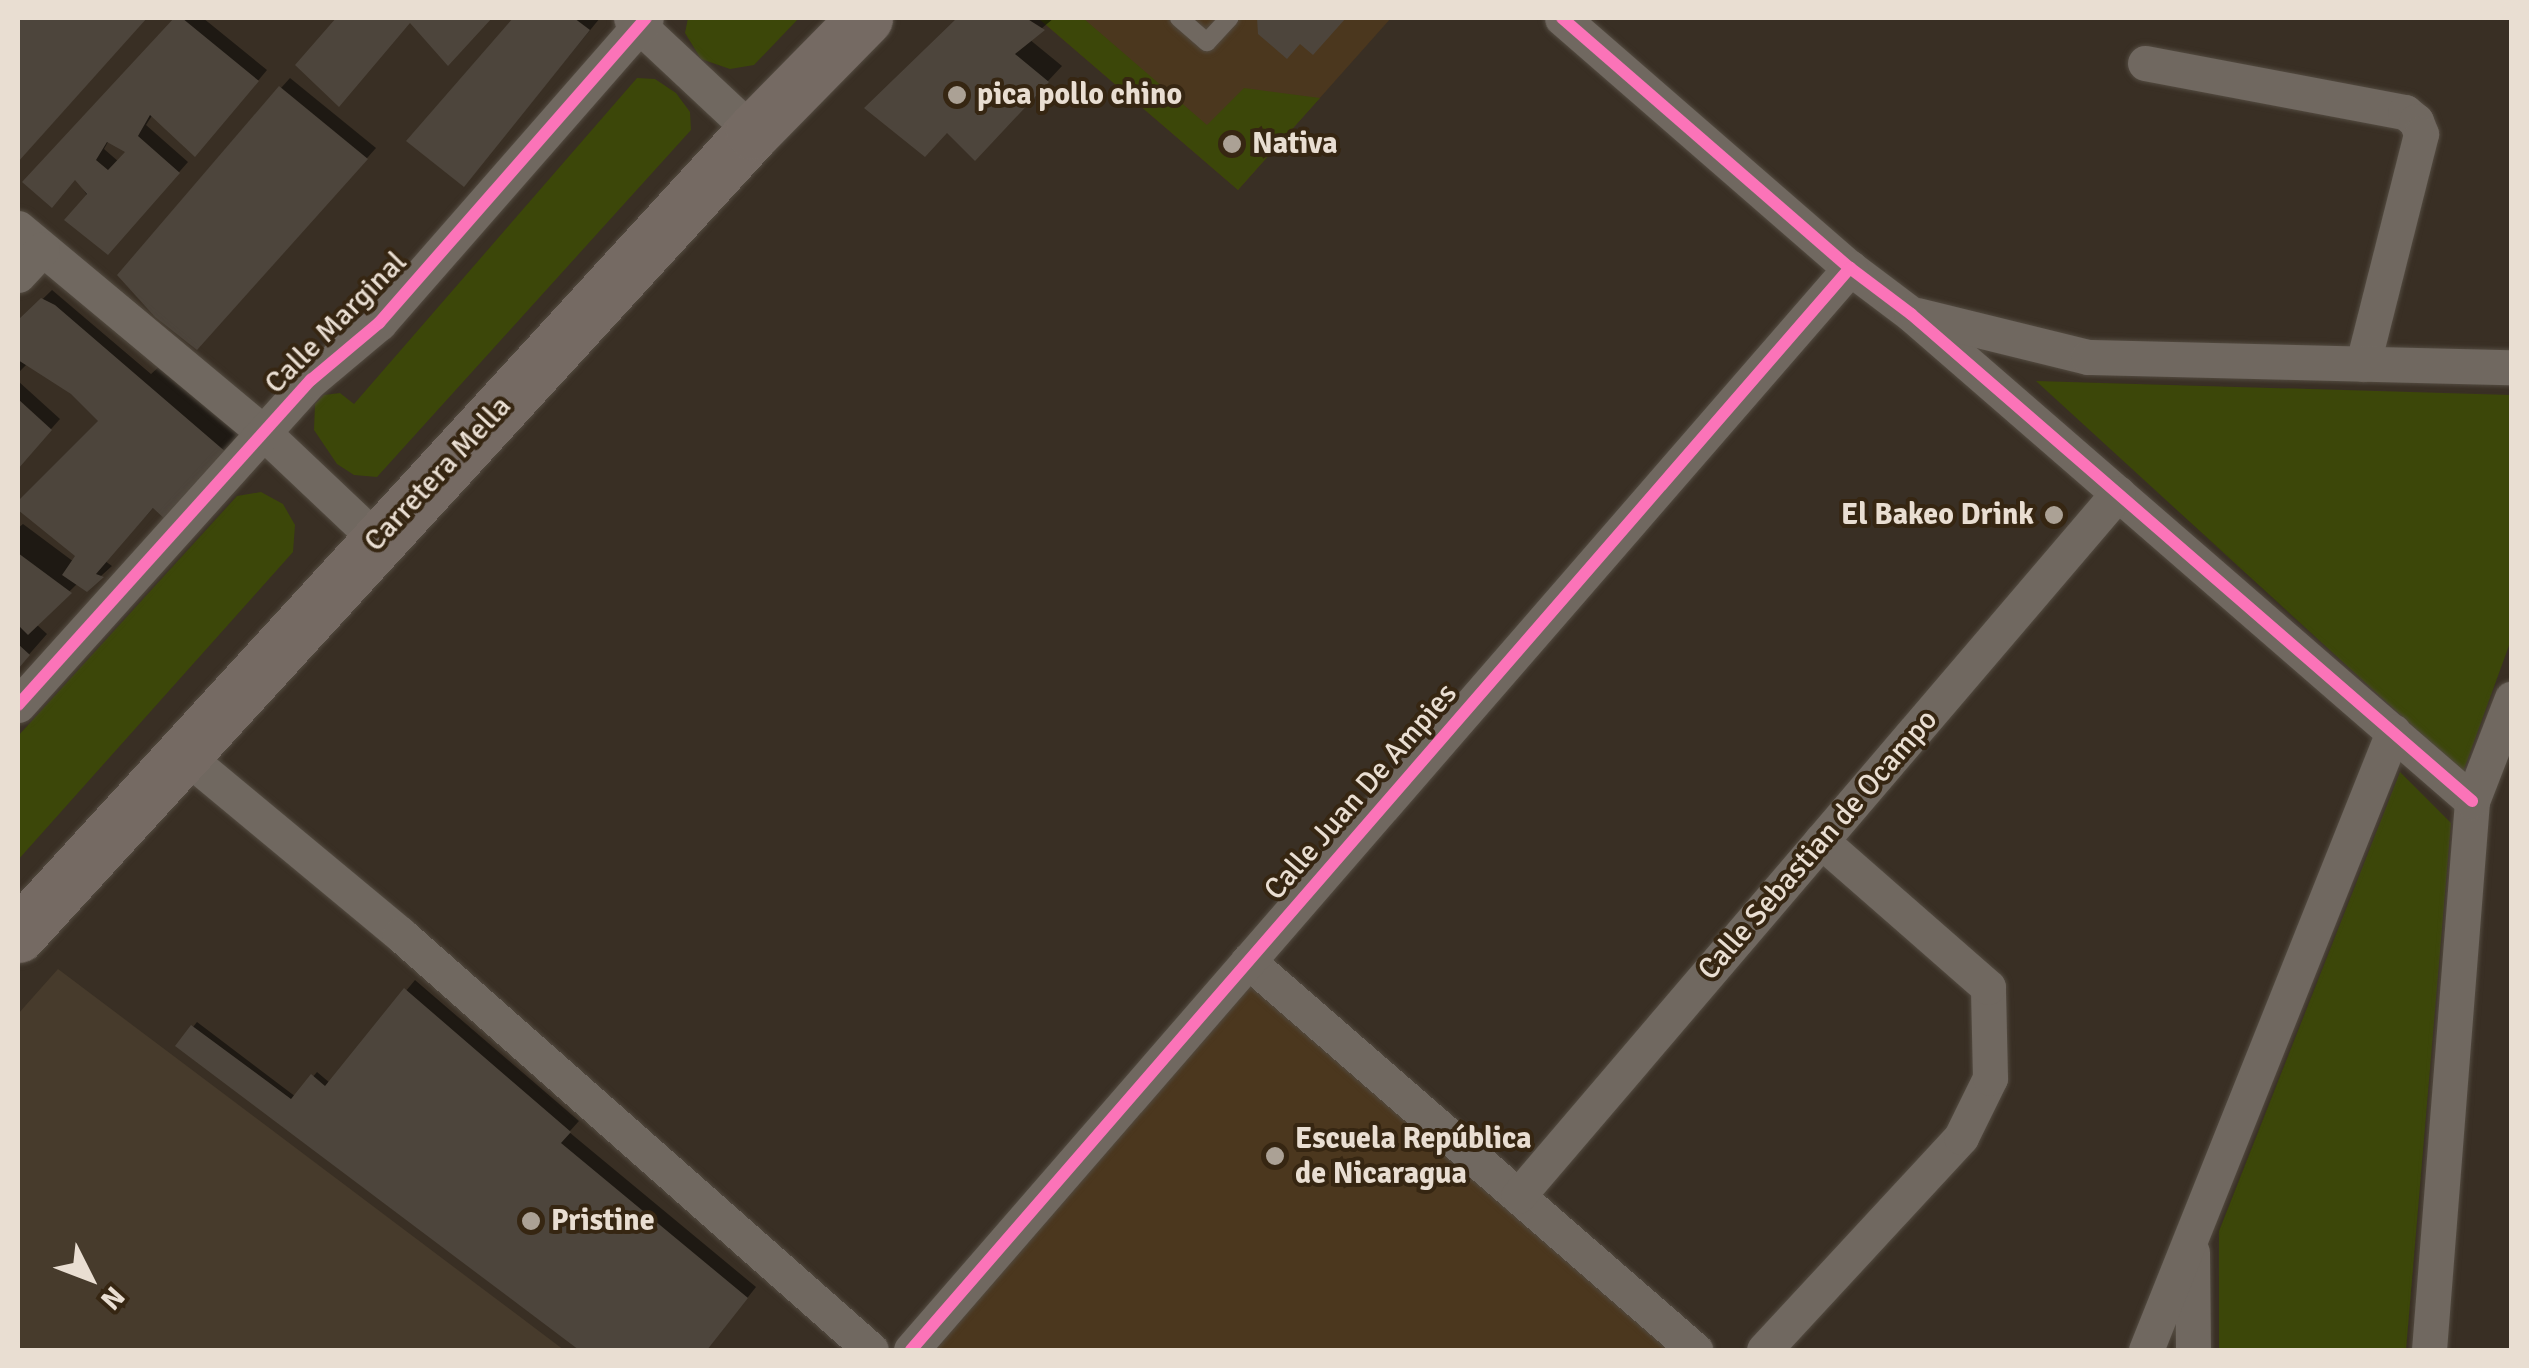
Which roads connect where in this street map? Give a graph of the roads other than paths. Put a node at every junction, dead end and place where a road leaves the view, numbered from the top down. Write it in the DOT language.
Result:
graph roads {
  1 [pos="865,18"];
  2 [pos="1179,18"];
  3 [pos="1229,18"];
  4 [pos="1562,18"];
  5 [pos="639,20"];
  6 [pos="2145,63"];
  7 [pos="753,132"];
  8 [pos="26,250"];
  9 [pos="1850,268"];
  10 [pos="1911,314"];
  11 [pos="2362,364"];
  12 [pos="2512,368"];
  13 [pos="264,433"];
  14 [pos="2118,494"];
  15 [pos="378,540"];
  16 [pos="2512,698"];
  17 [pos="18,705"];
  18 [pos="2393,732"];
  19 [pos="2502,746"];
  20 [pos="182,753"];
  21 [pos="2472,801"];
  22 [pos="1821,841"];
  23 [pos="18,935"];
  24 [pos="1248,961"];
  25 [pos="1518,1196"];
  26 [pos="2192,1236"];
  27 [pos="871,1350"];
  28 [pos="911,1350"];
  29 [pos="1694,1350"];
  30 [pos="1764,1350"];
  31 [pos="2146,1350"];
  32 [pos="2194,1350"];
  33 [pos="2428,1350"];
  1 -- 7 [label="main road, Carretera Mella"];
  2 -- 3 [label="lane"];
  4 -- 9 [label="street"];
  5 -- 7 [label="street"];
  5 -- 13 [label="street, Calle Marginal"];
  6 -- 11 [label="street"];
  7 -- 15 [label="main road, Carretera Mella"];
  8 -- 13 [label="street"];
  9 -- 10 [label="street"];
  9 -- 24 [label="street, Calle Juan De Ampies"];
  10 -- 11 [label="street"];
  10 -- 14 [label="street"];
  11 -- 12 [label="street"];
  13 -- 15 [label="street"];
  13 -- 17 [label="street, Calle Marginal"];
  14 -- 18 [label="street"];
  14 -- 22 [label="street, Calle Sebastian de Ocampo"];
  15 -- 20 [label="main road, Carretera Mella"];
  16 -- 19 [label="street"];
  18 -- 21 [label="street"];
  18 -- 26 [label="street"];
  19 -- 21 [label="street"];
  20 -- 23 [label="main road, Carretera Mella"];
  20 -- 27 [label="street"];
  21 -- 33 [label="street"];
  22 -- 25 [label="street, Calle Sebastian de Ocampo"];
  22 -- 30 [label="street"];
  24 -- 25 [label="street"];
  24 -- 28 [label="street, Calle Juan De Ampies"];
  25 -- 29 [label="street"];
  26 -- 31 [label="street"];
  26 -- 32 [label="street"];
}
